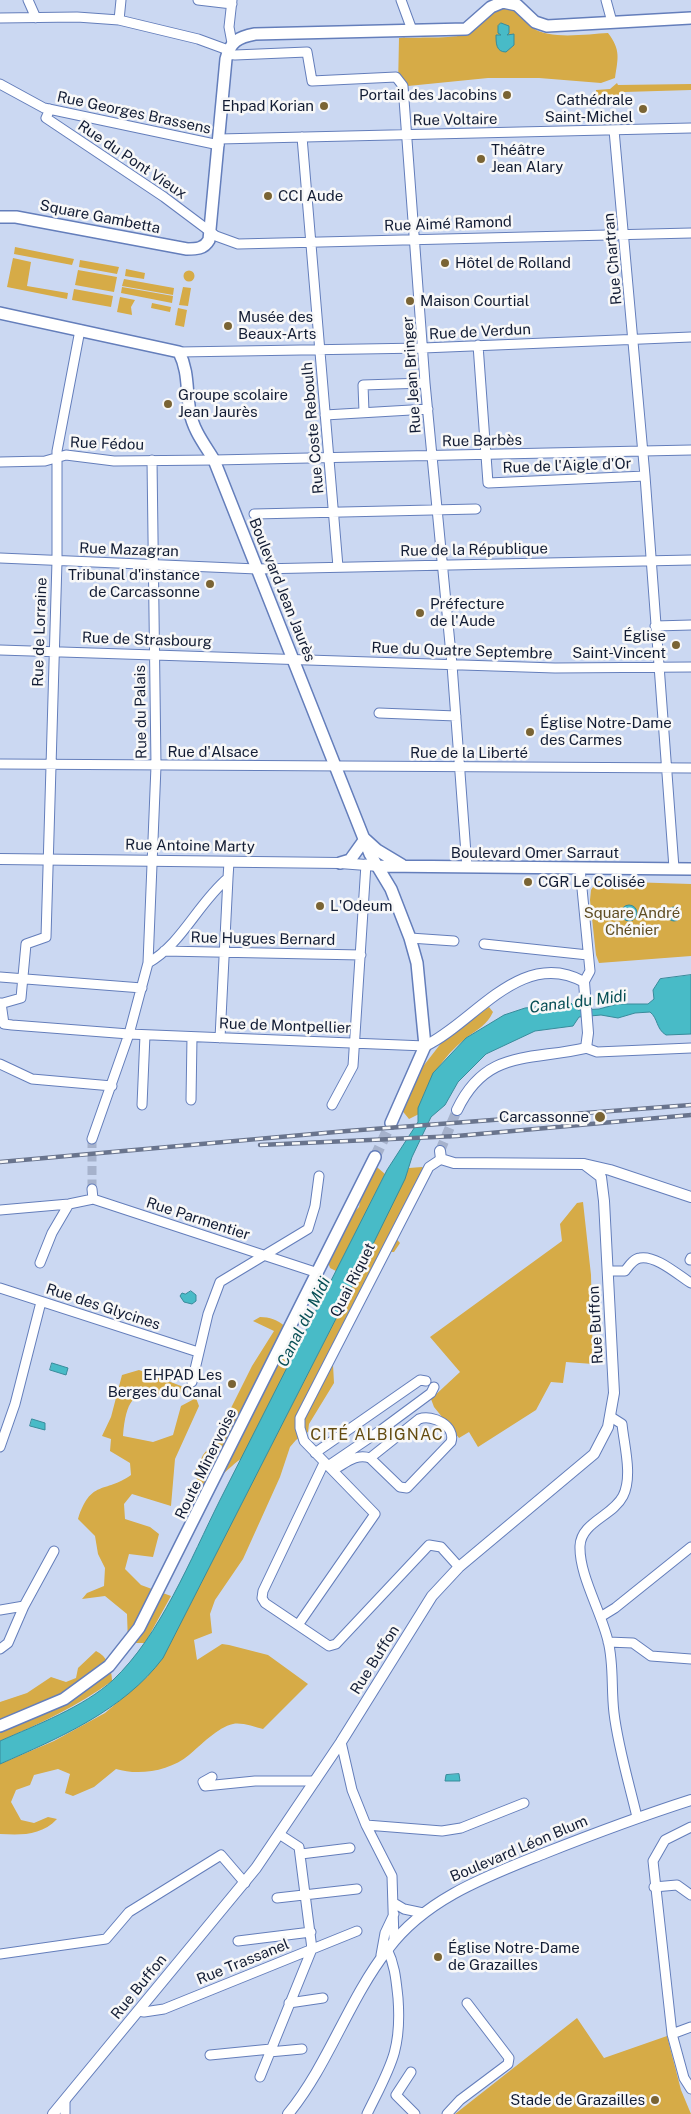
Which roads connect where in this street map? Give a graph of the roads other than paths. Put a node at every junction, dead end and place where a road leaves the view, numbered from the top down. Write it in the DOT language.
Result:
graph roads {
  1 [pos="28,0"];
  2 [pos="122,0"];
  3 [pos="198,0"];
  4 [pos="401,0"];
  5 [pos="486,0"];
  6 [pos="606,0"];
  7 [pos="502,1"];
  8 [pos="232,2"];
  9 [pos="485,13"];
  10 [pos="0,18"];
  11 [pos="36,18"];
  12 [pos="691,18"];
  13 [pos="120,20"];
  14 [pos="612,22"];
  15 [pos="412,30"];
  16 [pos="228,51"];
  17 [pos="0,84"];
  18 [pos="47,109"];
  19 [pos="691,128"];
  20 [pos="614,130"];
  21 [pos="407,135"];
  22 [pos="302,138"];
  23 [pos="219,142"];
  24 [pos="0,217"];
  25 [pos="209,231"];
  26 [pos="691,232"];
  27 [pos="624,233"];
  28 [pos="416,240"];
  29 [pos="312,243"];
  30 [pos="0,313"];
  31 [pos="80,330"];
  32 [pos="691,337"];
  33 [pos="633,338"];
  34 [pos="478,345"];
  35 [pos="423,348"];
  36 [pos="320,351"];
  37 [pos="179,352"];
  38 [pos="425,383"];
  39 [pos="428,409"];
  40 [pos="364,412"];
  41 [pos="325,415"];
  42 [pos="691,450"];
  43 [pos="643,452"];
  44 [pos="484,455"];
  45 [pos="432,456"];
  46 [pos="58,457"];
  47 [pos="329,458"];
  48 [pos="152,460"];
  49 [pos="214,460"];
  50 [pos="0,462"];
  51 [pos="645,476"];
  52 [pos="476,509"];
  53 [pos="437,510"];
  54 [pos="333,512"];
  55 [pos="254,514"];
  56 [pos="0,558"];
  57 [pos="691,560"];
  58 [pos="57,561"];
  59 [pos="652,561"];
  60 [pos="154,565"];
  61 [pos="442,565"];
  62 [pos="338,567"];
  63 [pos="257,569"];
  64 [pos="691,625"];
  65 [pos="655,626"];
  66 [pos="0,650"];
  67 [pos="53,651"];
  68 [pos="153,654"];
  69 [pos="292,659"];
  70 [pos="452,665"];
  71 [pos="691,667"];
  72 [pos="658,668"];
  73 [pos="379,713"];
  74 [pos="456,716"];
  75 [pos="0,764"];
  76 [pos="50,765"];
  77 [pos="156,766"];
  78 [pos="460,766"];
  79 [pos="337,767"];
  80 [pos="666,768"];
  81 [pos="691,768"];
  82 [pos="365,839"];
  83 [pos="0,859"];
  84 [pos="48,860"];
  85 [pos="152,861"];
  86 [pos="229,862"];
  87 [pos="340,863"];
  88 [pos="366,864"];
  89 [pos="379,866"];
  90 [pos="406,867"];
  91 [pos="467,867"];
  92 [pos="580,868"];
  93 [pos="674,868"];
  94 [pos="691,869"];
  95 [pos="228,878"];
  96 [pos="391,889"];
  97 [pos="410,938"];
  98 [pos="454,941"];
  99 [pos="484,944"];
  100 [pos="164,951"];
  101 [pos="224,952"];
  102 [pos="361,955"];
  103 [pos="588,955"];
  104 [pos="148,964"];
  105 [pos="0,976"];
  106 [pos="23,979"];
  107 [pos="584,982"];
  108 [pos="142,988"];
  109 [pos="1,1004"];
  110 [pos="129,1034"];
  111 [pos="145,1035"];
  112 [pos="192,1036"];
  113 [pos="220,1038"];
  114 [pos="356,1043"];
  115 [pos="425,1046"];
  116 [pos="586,1048"];
  117 [pos="691,1048"];
  118 [pos="0,1064"];
  119 [pos="112,1086"];
  120 [pos="191,1100"];
  121 [pos="142,1105"];
  122 [pos="332,1105"];
  123 [pos="457,1110"];
  124 [pos="391,1123"];
  125 [pos="92,1139"];
  126 [pos="440,1155"];
  127 [pos="375,1157"];
  128 [pos="584,1164"];
  129 [pos="610,1170"];
  130 [pos="319,1176"];
  131 [pos="92,1189"];
  132 [pos="691,1197"];
  133 [pos="93,1199"];
  134 [pos="604,1201"];
  135 [pos="68,1204"];
  136 [pos="0,1210"];
  137 [pos="265,1256"];
  138 [pos="40,1263"];
  139 [pos="608,1272"];
  140 [pos="318,1273"];
  141 [pos="691,1283"];
  142 [pos="0,1288"];
  143 [pos="41,1302"];
  144 [pos="198,1352"];
  145 [pos="426,1380"];
  146 [pos="192,1382"];
  147 [pos="434,1388"];
  148 [pos="611,1417"];
  149 [pos="0,1447"];
  150 [pos="314,1453"];
  151 [pos="370,1458"];
  152 [pos="328,1466"];
  153 [pos="691,1547"];
  154 [pos="54,1551"];
  155 [pos="459,1567"];
  156 [pos="24,1606"];
  157 [pos="0,1610"];
  158 [pos="602,1616"];
  159 [pos="298,1625"];
  160 [pos="608,1642"];
  161 [pos="0,1649"];
  162 [pos="691,1659"];
  163 [pos="0,1726"];
  164 [pos="340,1742"];
  165 [pos="212,1777"];
  166 [pos="314,1781"];
  167 [pos="691,1800"];
  168 [pos="524,1802"];
  169 [pos="637,1817"];
  170 [pos="366,1825"];
  171 [pos="691,1828"];
  172 [pos="279,1834"];
  173 [pos="350,1848"];
  174 [pos="301,1854"];
  175 [pos="245,1883"];
  176 [pos="654,1887"];
  177 [pos="357,1889"];
  178 [pos="306,1895"];
  179 [pos="691,1895"];
  180 [pos="277,1898"];
  181 [pos="394,1902"];
  182 [pos="394,1913"];
  183 [pos="423,1913"];
  184 [pos="358,1931"];
  185 [pos="311,1932"];
  186 [pos="238,1940"];
  187 [pos="394,1940"];
  188 [pos="312,1949"];
  189 [pos="387,1949"];
  190 [pos="0,1954"];
  191 [pos="379,1960"];
  192 [pos="323,1998"];
  193 [pos="290,2003"];
  194 [pos="467,2003"];
  195 [pos="138,2011"];
  196 [pos="691,2027"];
  197 [pos="672,2034"];
  198 [pos="302,2049"];
  199 [pos="270,2050"];
  200 [pos="210,2055"];
  201 [pos="411,2072"];
  202 [pos="260,2077"];
  203 [pos="691,2089"];
  204 [pos="65,2101"];
  205 [pos="53,2114"];
  206 [pos="65,2114"];
  207 [pos="288,2114"];
  208 [pos="367,2114"];
  209 [pos="415,2114"];
  210 [pos="447,2114"];
  1 -- 11 [label="street"];
  2 -- 13 [label="street"];
  3 -- 8 [label="street"];
  4 -- 15 [label="street"];
  5 -- 9 [label="street"];
  6 -- 14 [label="street"];
  7 -- 9 [label="main road"];
  7 -- 14 [label="main road"];
  8 -- 16 [label="street"];
  9 -- 15 [label="main road"];
  10 -- 11 [label="street"];
  11 -- 13 [label="street"];
  12 -- 14 [label="main road"];
  13 -- 16 [label="street"];
  15 -- 16 [label="main road"];
  16 -- 21 [label="street, Rue Jean Bringer"];
  16 -- 23 [label="main road"];
  17 -- 18 [label="street"];
  18 -- 23 [label="street, Rue Georges Brassens"];
  18 -- 25 [label="street, Rue du Pont Vieux"];
  19 -- 20 [label="street, Rue Voltaire"];
  20 -- 21 [label="street, Rue Voltaire"];
  20 -- 27 [label="street, Rue Chartran"];
  21 -- 22 [label="street, Rue Voltaire"];
  21 -- 28 [label="street, Rue Jean Bringer"];
  22 -- 23 [label="street, Rue Voltaire"];
  22 -- 29 [label="street, Rue Coste Reboulh"];
  23 -- 25 [label="main road"];
  24 -- 25 [label="main road, Square Gambetta"];
  25 -- 29 [label="street, Rue Aimé Ramond"];
  26 -- 27 [label="street, Rue Aimé Ramond"];
  27 -- 28 [label="street, Rue Aimé Ramond"];
  27 -- 33 [label="street, Rue Chartran"];
  28 -- 29 [label="street, Rue Aimé Ramond"];
  28 -- 35 [label="street, Rue Jean Bringer"];
  29 -- 36 [label="street, Rue Coste Reboulh"];
  30 -- 31 [label="main road"];
  31 -- 37 [label="main road"];
  31 -- 46 [label="street, Rue de Lorraine"];
  32 -- 33 [label="street, Rue de Verdun"];
  33 -- 34 [label="street, Rue de Verdun"];
  33 -- 43 [label="street, Rue Chartran"];
  34 -- 35 [label="street, Rue de Verdun"];
  34 -- 44 [label="street"];
  35 -- 36 [label="street, Rue de Verdun"];
  35 -- 38 [label="street, Rue Jean Bringer"];
  36 -- 37 [label="street, Rue de Verdun"];
  36 -- 41 [label="street, Rue Coste Reboulh"];
  37 -- 49 [label="main road, Boulevard Jean Jaurès"];
  38 -- 39 [label="street, Rue Jean Bringer"];
  38 -- 40 [label="street"];
  39 -- 40 [label="street"];
  39 -- 45 [label="street, Rue Jean Bringer"];
  40 -- 41 [label="street"];
  41 -- 47 [label="street, Rue Coste Reboulh"];
  42 -- 43 [label="street, Rue Barbès"];
  43 -- 44 [label="street, Rue Barbès"];
  43 -- 51 [label="street, Rue Chartran"];
  44 -- 45 [label="street, Rue Barbès"];
  44 -- 51 [label="street, Rue de l'Aigle d'Or"];
  45 -- 47 [label="street, Rue Barbès"];
  45 -- 53 [label="street, Rue Jean Bringer"];
  46 -- 48 [label="street, Rue Fédou"];
  46 -- 50 [label="street, Rue Fédou"];
  46 -- 58 [label="street, Rue de Lorraine"];
  47 -- 49 [label="street, Rue Barbès"];
  47 -- 54 [label="street, Rue Coste Reboulh"];
  48 -- 49 [label="street, Rue Fédou"];
  48 -- 60 [label="street, Rue du Palais"];
  49 -- 63 [label="main road, Boulevard Jean Jaurès"];
  51 -- 59 [label="street, Rue Chartran"];
  52 -- 53 [label="street"];
  53 -- 54 [label="street"];
  53 -- 61 [label="street, Rue Jean Bringer"];
  54 -- 55 [label="street"];
  54 -- 62 [label="street, Rue Coste Reboulh"];
  56 -- 58 [label="street, Rue Mazagran"];
  57 -- 59 [label="street, Rue de la République"];
  58 -- 60 [label="street, Rue Mazagran"];
  58 -- 67 [label="street, Rue de Lorraine"];
  59 -- 61 [label="street, Rue de la République"];
  59 -- 65 [label="street, Rue Chartran"];
  60 -- 63 [label="street, Rue Mazagran"];
  60 -- 68 [label="street, Rue du Palais"];
  61 -- 62 [label="street, Rue de la République"];
  61 -- 70 [label="street, Rue Jean Bringer"];
  62 -- 63 [label="street, Rue de la République"];
  63 -- 69 [label="main road, Boulevard Jean Jaurès"];
  64 -- 65 [label="street"];
  65 -- 72 [label="street, Rue Chartran"];
  66 -- 67 [label="street, Rue de Strasbourg"];
  67 -- 68 [label="street, Rue de Strasbourg"];
  67 -- 76 [label="street, Rue de Lorraine"];
  68 -- 69 [label="street, Rue de Strasbourg"];
  68 -- 77 [label="street, Rue du Palais"];
  69 -- 70 [label="street, Rue du Quatre Septembre"];
  69 -- 79 [label="main road, Boulevard Jean Jaurès"];
  70 -- 72 [label="street, Rue du Quatre Septembre"];
  70 -- 74 [label="street, Rue Jean Bringer"];
  71 -- 72 [label="street, Rue du Quatre Septembre"];
  72 -- 80 [label="street, Rue Chartran"];
  73 -- 74 [label="street"];
  74 -- 78 [label="street, Rue Jean Bringer"];
  75 -- 76 [label="street, Rue d'Alsace"];
  76 -- 77 [label="street, Rue d'Alsace"];
  76 -- 84 [label="street, Rue de Lorraine"];
  77 -- 79 [label="street, Rue d'Alsace"];
  77 -- 85 [label="street, Rue du Palais"];
  78 -- 79 [label="street, Rue de la Liberté"];
  78 -- 80 [label="street, Rue de la Liberté"];
  78 -- 91 [label="street, Rue Jean Bringer"];
  79 -- 82 [label="main road, Boulevard Jean Jaurès"];
  80 -- 81 [label="street, Rue de la Liberté"];
  80 -- 93 [label="street, Rue Chartran"];
  82 -- 87 [label="main road"];
  82 -- 89 [label="main road, Boulevard Jean Jaurès"];
  82 -- 90 [label="main road"];
  83 -- 84 [label="street, Rue Antoine Marty"];
  84 -- 85 [label="street, Rue Antoine Marty"];
  84 -- 106 [label="street, Rue de Lorraine"];
  85 -- 86 [label="street, Rue Antoine Marty"];
  85 -- 104 [label="street, Rue du Palais"];
  86 -- 87 [label="street, Rue Antoine Marty"];
  86 -- 95 [label="street"];
  87 -- 88 [label="street, Rue Antoine Marty"];
  88 -- 89 [label="street, Rue Antoine Marty"];
  88 -- 102 [label="street"];
  89 -- 90 [label="main road, Boulevard Omer Sarraut"];
  89 -- 96 [label="main road"];
  90 -- 91 [label="main road, Boulevard Omer Sarraut"];
  90 -- 96 [label="main road"];
  91 -- 92 [label="main road, Boulevard Omer Sarraut"];
  92 -- 93 [label="main road, Boulevard Omer Sarraut"];
  92 -- 103 [label="street"];
  93 -- 94 [label="main road, Boulevard Omer Sarraut"];
  95 -- 100 [label="street"];
  95 -- 101 [label="street"];
  96 -- 97 [label="main road"];
  97 -- 98 [label="street"];
  97 -- 115 [label="main road"];
  99 -- 103 [label="street"];
  100 -- 101 [label="street, Rue Hugues Bernard"];
  100 -- 104 [label="street"];
  101 -- 102 [label="street, Rue Hugues Bernard"];
  101 -- 113 [label="street"];
  102 -- 114 [label="street"];
  103 -- 107 [label="street"];
  104 -- 108 [label="street, Rue du Palais"];
  105 -- 106 [label="street"];
  106 -- 108 [label="street"];
  106 -- 109 [label="street"];
  107 -- 115 [label="street"];
  107 -- 116 [label="street"];
  108 -- 110 [label="street, Rue du Palais"];
  109 -- 110 [label="street, Rue de Montpellier"];
  110 -- 111 [label="street, Rue de Montpellier"];
  110 -- 119 [label="street, Rue du Palais"];
  111 -- 112 [label="street, Rue de Montpellier"];
  111 -- 121 [label="street"];
  112 -- 113 [label="street, Rue de Montpellier"];
  112 -- 120 [label="street"];
  113 -- 114 [label="street, Rue de Montpellier"];
  114 -- 115 [label="street, Rue de Montpellier"];
  114 -- 122 [label="street"];
  115 -- 124 [label="main road"];
  116 -- 117 [label="street"];
  116 -- 123 [label="street"];
  118 -- 119 [label="street"];
  119 -- 125 [label="street, Rue du Palais"];
  126 -- 128 [label="street"];
  126 -- 150 [label="street, Quai Riquet"];
  127 -- 140 [label="main road, Route Minervoise"];
  128 -- 129 [label="street"];
  128 -- 134 [label="street, Rue Buffon"];
  129 -- 132 [label="street"];
  129 -- 134 [label="street, Rue Buffon"];
  130 -- 137 [label="street"];
  131 -- 133 [label="street"];
  133 -- 135 [label="street, Rue Parmentier"];
  133 -- 137 [label="street, Rue Parmentier"];
  134 -- 139 [label="street, Rue Buffon"];
  135 -- 136 [label="street, Rue Parmentier"];
  135 -- 138 [label="street"];
  137 -- 140 [label="street, Rue Parmentier"];
  137 -- 144 [label="street"];
  139 -- 141 [label="street"];
  139 -- 148 [label="street, Rue Buffon"];
  140 -- 163 [label="main road, Route Minervoise"];
  142 -- 143 [label="street, Rue des Glycines"];
  143 -- 144 [label="street, Rue des Glycines"];
  143 -- 149 [label="street"];
  144 -- 146 [label="street"];
  145 -- 150 [label="street"];
  147 -- 152 [label="street"];
  148 -- 155 [label="street, Rue Buffon"];
  148 -- 158 [label="street"];
  150 -- 152 [label="street"];
  151 -- 151 [label="street"];
  151 -- 152 [label="street"];
  152 -- 159 [label="street"];
  152 -- 159 [label="street"];
  153 -- 158 [label="street"];
  154 -- 156 [label="street"];
  155 -- 159 [label="street"];
  155 -- 164 [label="street, Rue Buffon"];
  156 -- 157 [label="street"];
  156 -- 161 [label="street"];
  158 -- 160 [label="street"];
  160 -- 162 [label="street"];
  160 -- 169 [label="street"];
  164 -- 166 [label="street, Rue Buffon"];
  164 -- 170 [label="street"];
  165 -- 166 [label="street"];
  166 -- 172 [label="street, Rue Buffon"];
  167 -- 169 [label="street, Boulevard Léon Blum"];
  168 -- 170 [label="street"];
  169 -- 183 [label="street, Boulevard Léon Blum"];
  170 -- 181 [label="street"];
  171 -- 176 [label="street"];
  172 -- 174 [label="street"];
  172 -- 175 [label="street, Rue Buffon"];
  173 -- 174 [label="street"];
  174 -- 178 [label="street"];
  175 -- 190 [label="street"];
  175 -- 195 [label="street, Rue Buffon"];
  176 -- 179 [label="street"];
  176 -- 197 [label="street"];
  177 -- 178 [label="street"];
  178 -- 180 [label="street"];
  178 -- 185 [label="street"];
  181 -- 182 [label="street"];
  181 -- 183 [label="street"];
  182 -- 187 [label="street"];
  182 -- 191 [label="street"];
  183 -- 187 [label="street, Boulevard Léon Blum"];
  184 -- 188 [label="street, Rue Trassanel"];
  185 -- 186 [label="street"];
  185 -- 188 [label="street"];
  187 -- 189 [label="street, Boulevard Léon Blum"];
  188 -- 193 [label="street"];
  188 -- 195 [label="street, Rue Trassanel"];
  189 -- 191 [label="street, Boulevard Léon Blum"];
  189 -- 208 [label="street"];
  191 -- 207 [label="street, Boulevard Léon Blum"];
  192 -- 193 [label="street"];
  193 -- 199 [label="street"];
  194 -- 210 [label="street"];
  195 -- 204 [label="street, Rue Buffon"];
  196 -- 197 [label="street"];
  197 -- 203 [label="street"];
  198 -- 199 [label="street"];
  199 -- 200 [label="street"];
  199 -- 202 [label="street"];
  201 -- 209 [label="street"];
  204 -- 205 [label="street, Rue Buffon"];
  204 -- 206 [label="street"];
}
